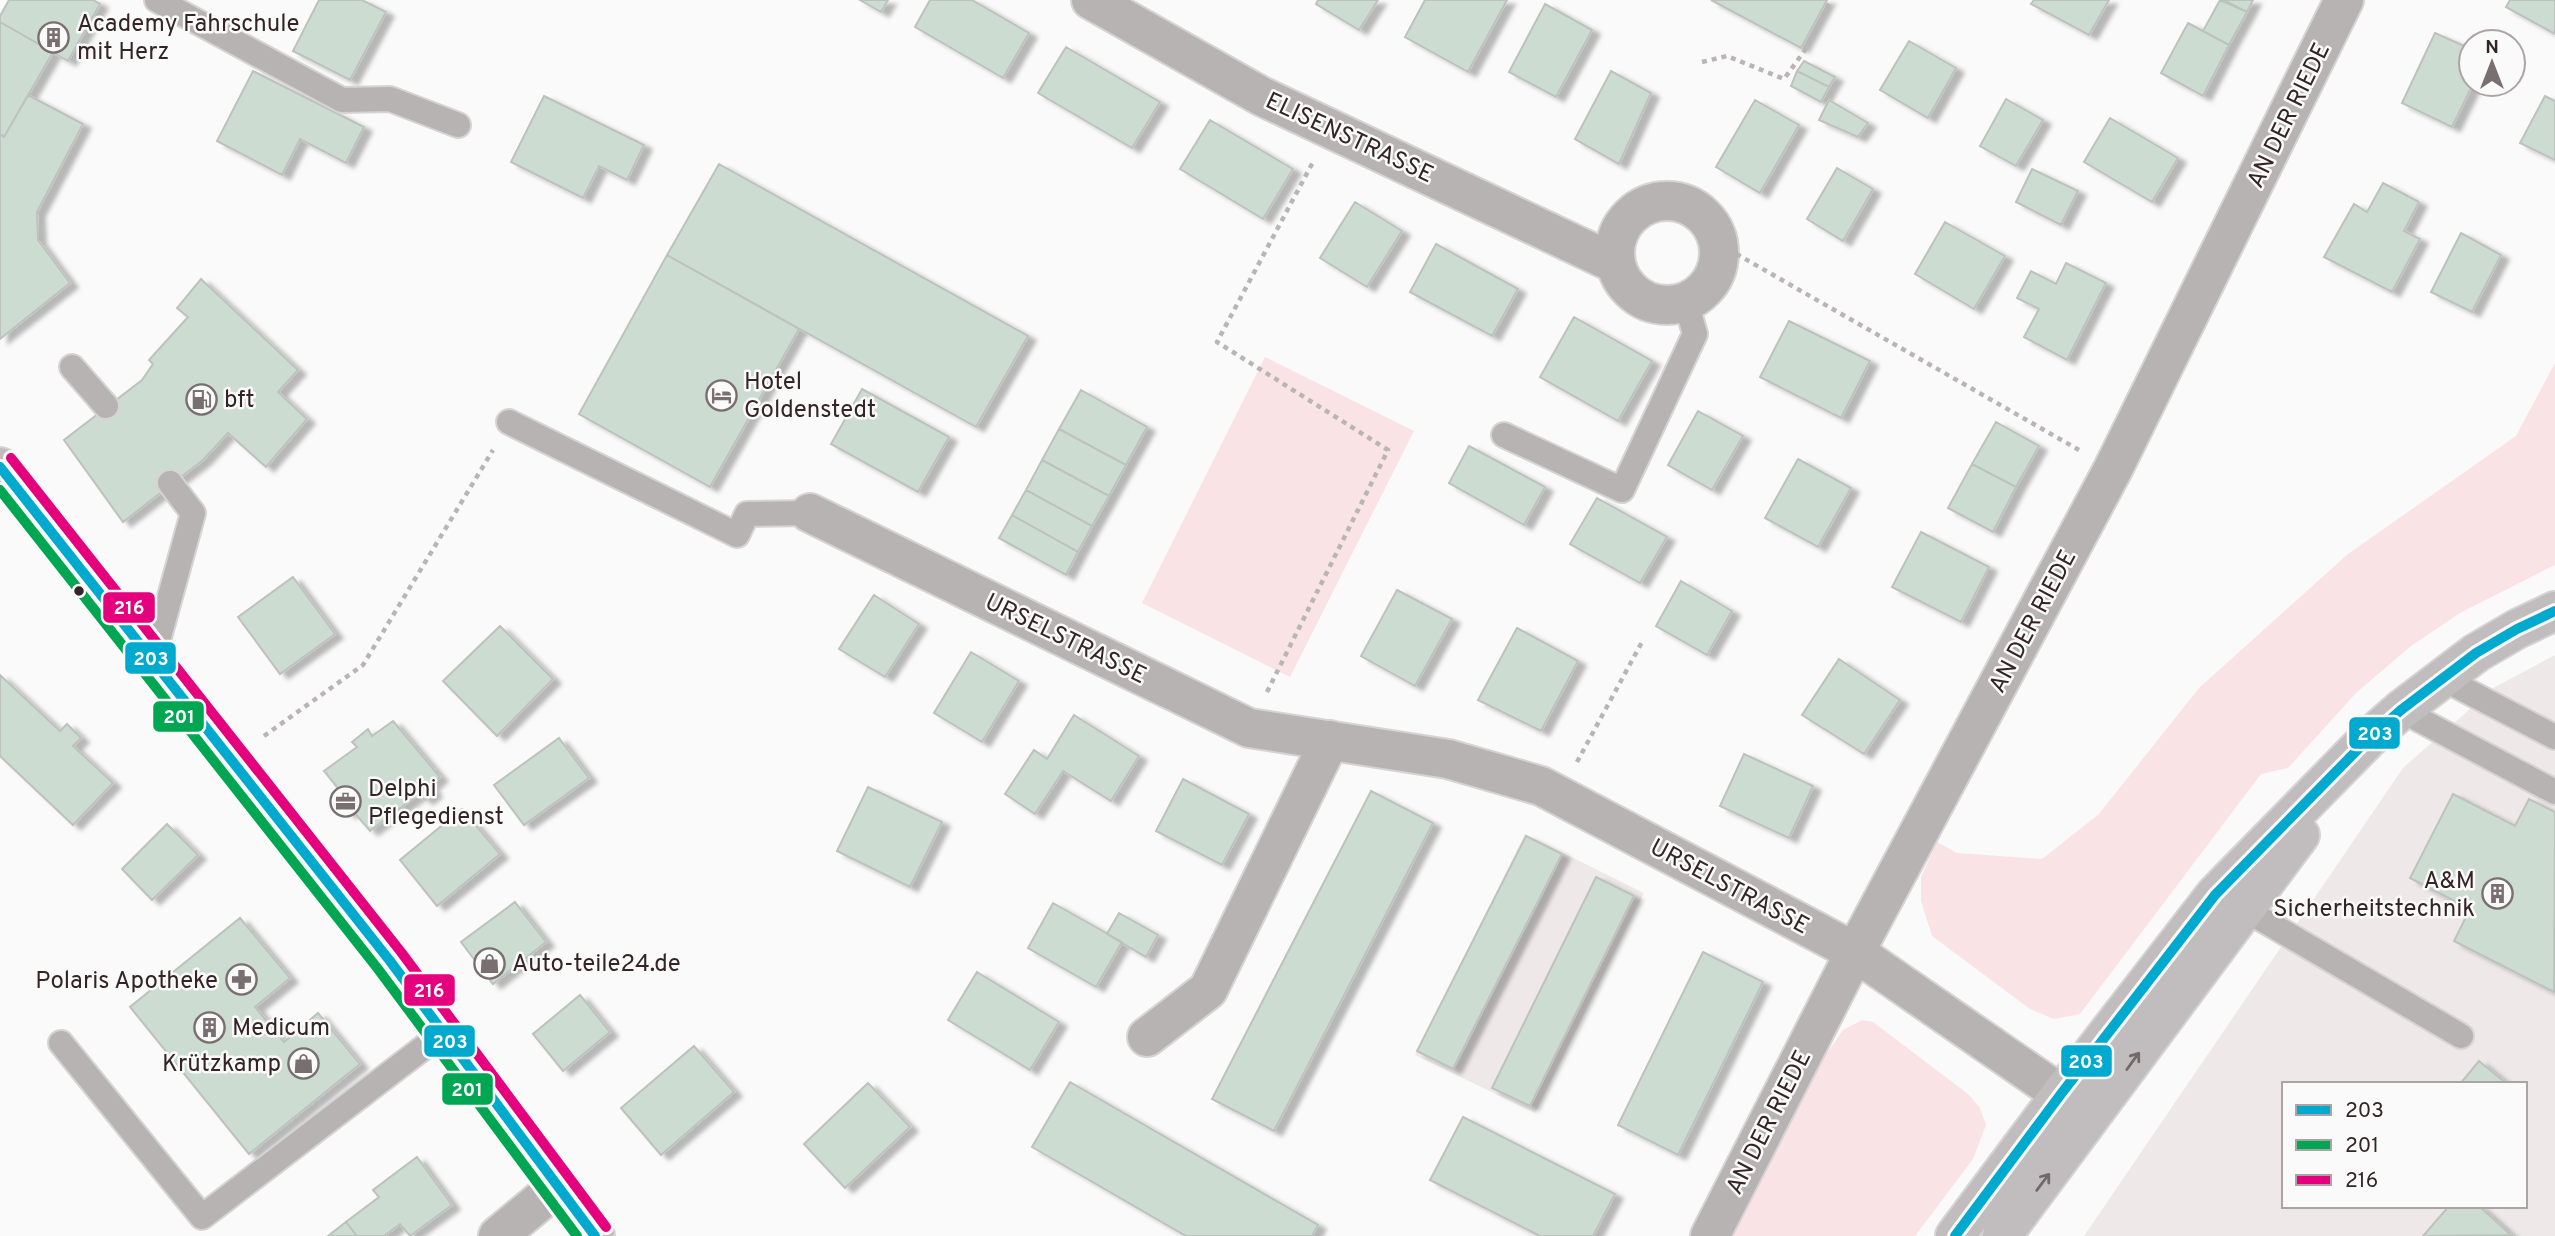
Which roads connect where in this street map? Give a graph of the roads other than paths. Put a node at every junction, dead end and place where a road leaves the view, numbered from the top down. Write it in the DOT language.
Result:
graph roads {
  1 [pos="157,0"];
  2 [pos="1091,0"];
  3 [pos="2344,0"];
  4 [pos="458,125"];
  5 [pos="1616,264"];
  6 [pos="1686,302"];
  7 [pos="72,367"];
  8 [pos="106,406"];
  9 [pos="509,422"];
  10 [pos="1504,435"];
  11 [pos="0,467"];
  12 [pos="170,484"];
  13 [pos="810,513"];
  14 [pos="2555,611"];
  15 [pos="152,662"];
  16 [pos="2442,678"];
  17 [pos="2400,710"];
  18 [pos="2555,737"];
  19 [pos="2368,739"];
  20 [pos="1330,740"];
  21 [pos="2555,792"];
  22 [pos="2246,910"];
  23 [pos="1855,952"];
  24 [pos="444,1032"];
  25 [pos="2461,1036"];
  26 [pos="1147,1037"];
  27 [pos="61,1043"];
  28 [pos="2061,1094"];
  29 [pos="2092,1116"];
  30 [pos="557,1187"];
  31 [pos="498,1236"];
  32 [pos="595,1236"];
  33 [pos="1710,1236"];
  34 [pos="1955,1236"];
  35 [pos="2002,1236"];
  1 -- 4 [label="lane"];
  2 -- 5 [label="street, ELISENSTRASSE"];
  3 -- 23 [label="street, AN DER RIEDE"];
  5 -- 6 [label="street"];
  5 -- 6 [label="street"];
  6 -- 10 [label="lane"];
  7 -- 8 [label="lane"];
  9 -- 13 [label="lane"];
  11 -- 15 [label="main road"];
  12 -- 15 [label="lane"];
  13 -- 20 [label="street, URSELSTRASSE"];
  14 -- 16 [label="main road"];
  15 -- 24 [label="main road"];
  16 -- 17 [label="main road"];
  16 -- 18 [label="lane"];
  17 -- 19 [label="main road"];
  17 -- 21 [label="lane"];
  19 -- 22 [label="main road"];
  19 -- 28 [label="main road"];
  20 -- 23 [label="street, URSELSTRASSE"];
  20 -- 26 [label="street"];
  22 -- 25 [label="lane"];
  29 -- 22 [label="main road, one-way"];
  23 -- 28 [label="street, URSELSTRASSE"];
  23 -- 33 [label="street, AN DER RIEDE"];
  24 -- 27 [label="lane"];
  24 -- 30 [label="main road"];
  28 -- 29 [label="street, URSELSTRASSE"];
  28 -- 34 [label="main road"];
  35 -- 29 [label="main road, one-way"];
  30 -- 31 [label="street"];
  30 -- 32 [label="main road"];
}
